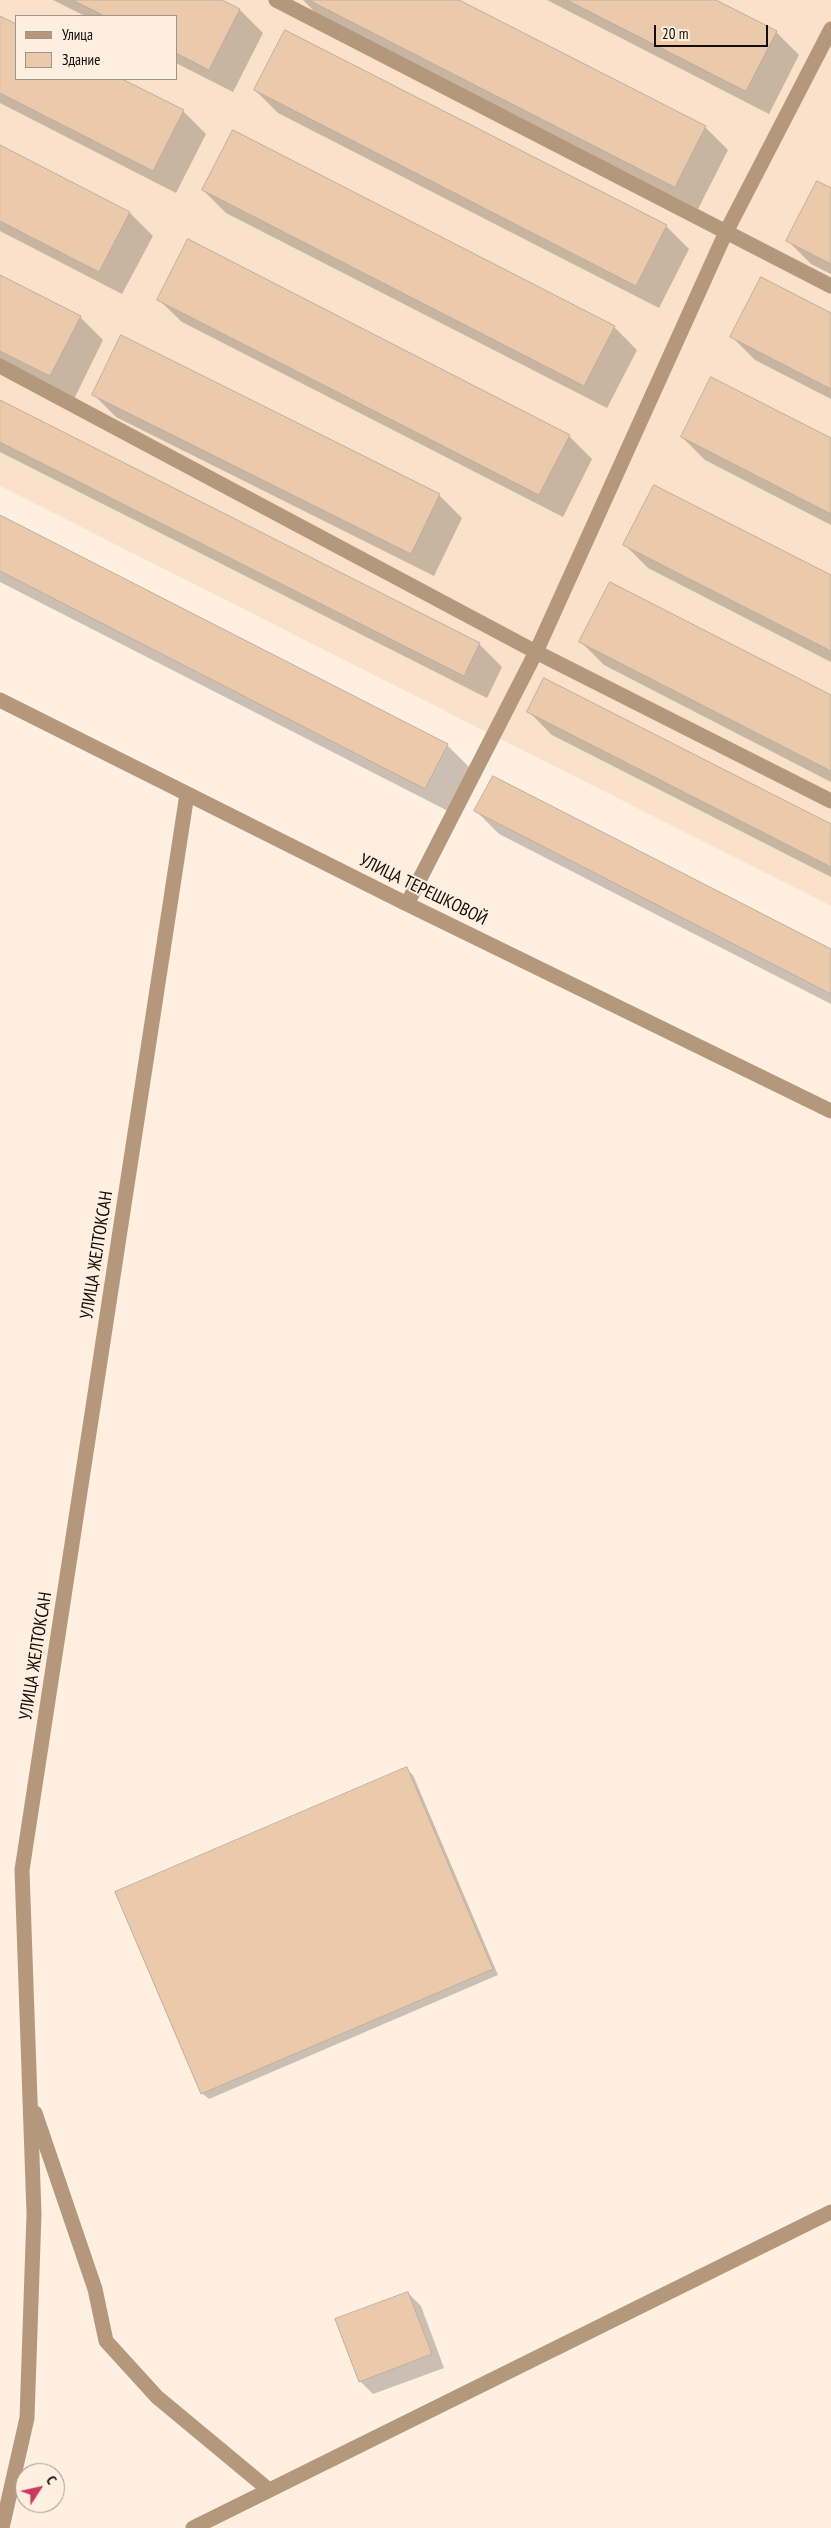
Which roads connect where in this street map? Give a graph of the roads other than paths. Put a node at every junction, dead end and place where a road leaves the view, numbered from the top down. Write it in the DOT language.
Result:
graph roads {
  1 [pos="276,0"];
  2 [pos="831,29"];
  3 [pos="726,232"];
  4 [pos="831,286"];
  5 [pos="0,366"];
  6 [pos="536,652"];
  7 [pos="0,700"];
  8 [pos="187,794"];
  9 [pos="831,801"];
  10 [pos="407,904"];
  11 [pos="831,1110"];
  12 [pos="30,2097"];
  13 [pos="831,2212"];
  14 [pos="269,2490"];
  15 [pos="2,2528"];
  16 [pos="193,2528"];
  1 -- 3 [label="street"];
  2 -- 3 [label="street"];
  3 -- 4 [label="street"];
  3 -- 6 [label="street"];
  5 -- 6 [label="street"];
  6 -- 9 [label="street"];
  6 -- 10 [label="street"];
  7 -- 8 [label="street, УЛИЦА ТЕРЕШКОВОЙ"];
  8 -- 10 [label="street, УЛИЦА ТЕРЕШКОВОЙ"];
  8 -- 12 [label="street, УЛИЦА ЖЕЛТОКСАН"];
  10 -- 11 [label="street, УЛИЦА ТЕРЕШКОВОЙ"];
  12 -- 14 [label="street"];
  12 -- 15 [label="street, УЛИЦА ЖЕЛТОКСАН"];
  13 -- 14 [label="street"];
  14 -- 16 [label="street"];
}
